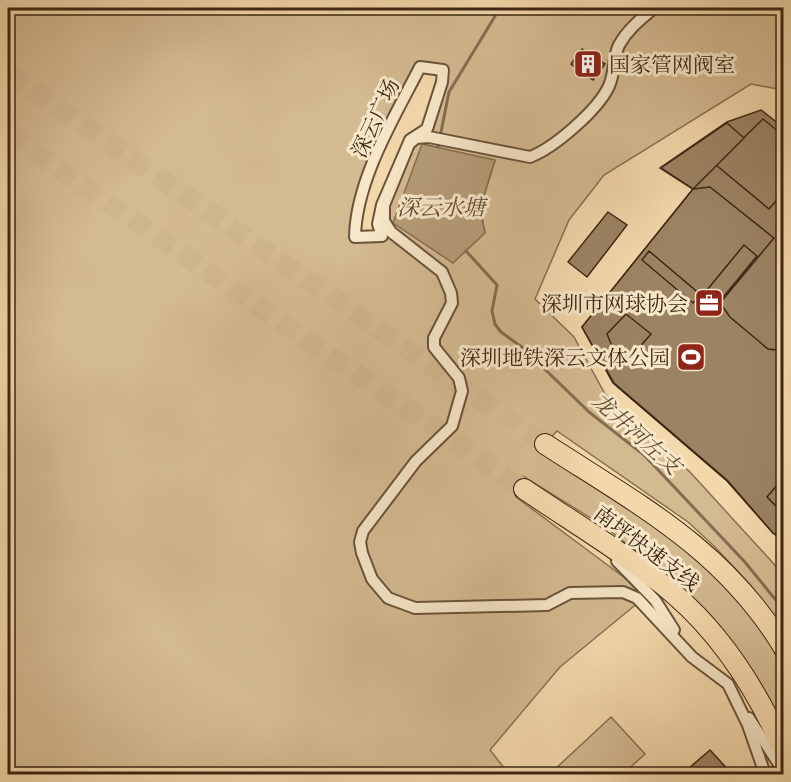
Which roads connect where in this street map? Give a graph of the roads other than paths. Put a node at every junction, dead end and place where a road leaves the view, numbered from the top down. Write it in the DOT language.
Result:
graph roads {
  1 [pos="654,8"];
  2 [pos="355,237"];
  3 [pos="545,444"];
  4 [pos="524,489"];
  5 [pos="579,527"];
  6 [pos="783,648"];
  7 [pos="692,657"];
  8 [pos="740,706"];
  9 [pos="783,751"];
  10 [pos="783,772"];
  11 [pos="765,774"];
  1 -- 7 [label="street"];
  2 -- 2 [label="street, 深云广场"];
  3 -- 6 [label="highway, 南坪快速支线"];
  4 -- 5 [label="highway, 南坪快速支线"];
  5 -- 7 [label="street"];
  5 -- 9 [label="highway, 南坪快速支线"];
  7 -- 8 [label="street"];
  8 -- 10 [label="street"];
  8 -- 11 [label="street"];
}
